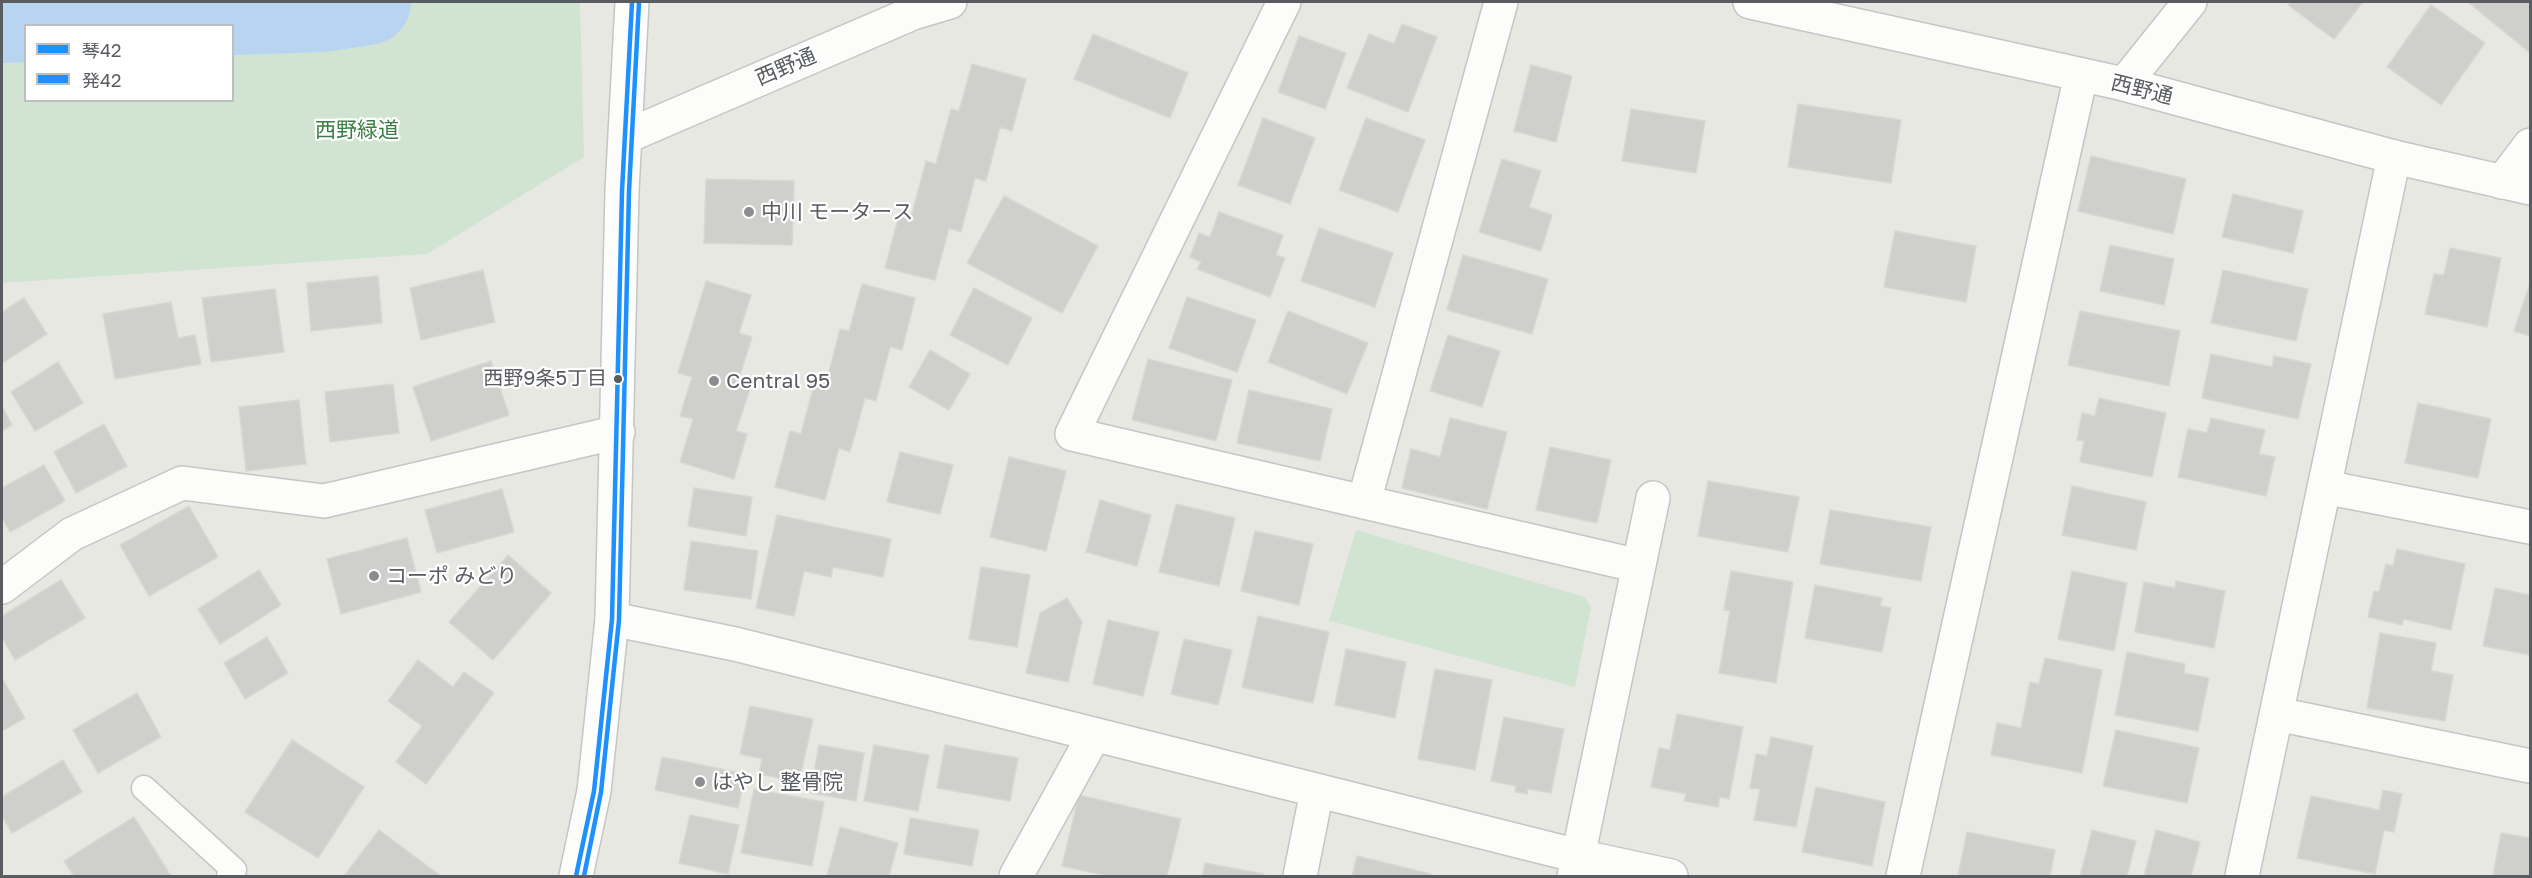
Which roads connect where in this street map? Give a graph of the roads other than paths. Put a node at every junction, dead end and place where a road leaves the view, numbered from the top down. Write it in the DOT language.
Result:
graph roads {
  1 [pos="632,2"];
  2 [pos="950,2"];
  3 [pos="1284,2"];
  4 [pos="1501,2"];
  5 [pos="1758,2"];
  6 [pos="2190,2"];
  7 [pos="2081,75"];
  8 [pos="2124,84"];
  9 [pos="625,137"];
  10 [pos="2530,145"];
  11 [pos="2394,157"];
  12 [pos="2516,185"];
  13 [pos="618,432"];
  14 [pos="2325,487"];
  15 [pos="1653,498"];
  16 [pos="1364,502"];
  17 [pos="2530,527"];
  18 [pos="1639,566"];
  19 [pos="2,587"];
  20 [pos="612,619"];
  21 [pos="2277,714"];
  22 [pos="1094,735"];
  23 [pos="2530,766"];
  24 [pos="144,788"];
  25 [pos="1317,791"];
  26 [pos="1576,866"];
  27 [pos="229,876"];
  28 [pos="576,876"];
  29 [pos="1016,876"];
  30 [pos="1300,876"];
  31 [pos="1671,876"];
  32 [pos="1903,876"];
  33 [pos="2242,876"];
  1 -- 9 [label="street"];
  2 -- 9 [label="street, 西野通"];
  3 -- 16 [label="street"];
  4 -- 16 [label="street"];
  5 -- 7 [label="street, 西野通"];
  6 -- 8 [label="street"];
  7 -- 8 [label="street, 西野通"];
  7 -- 32 [label="street"];
  8 -- 11 [label="street, 西野通"];
  9 -- 13 [label="street"];
  10 -- 12 [label="street"];
  11 -- 12 [label="street, 西野通"];
  11 -- 14 [label="street"];
  13 -- 19 [label="street"];
  13 -- 20 [label="street"];
  14 -- 17 [label="street"];
  14 -- 21 [label="street"];
  15 -- 18 [label="street"];
  16 -- 18 [label="street"];
  18 -- 26 [label="street"];
  20 -- 22 [label="street"];
  20 -- 28 [label="street"];
  21 -- 23 [label="street"];
  21 -- 33 [label="street"];
  22 -- 25 [label="street"];
  22 -- 29 [label="street"];
  24 -- 27 [label="lane"];
  25 -- 26 [label="street"];
  25 -- 30 [label="street"];
  26 -- 31 [label="street"];
}
